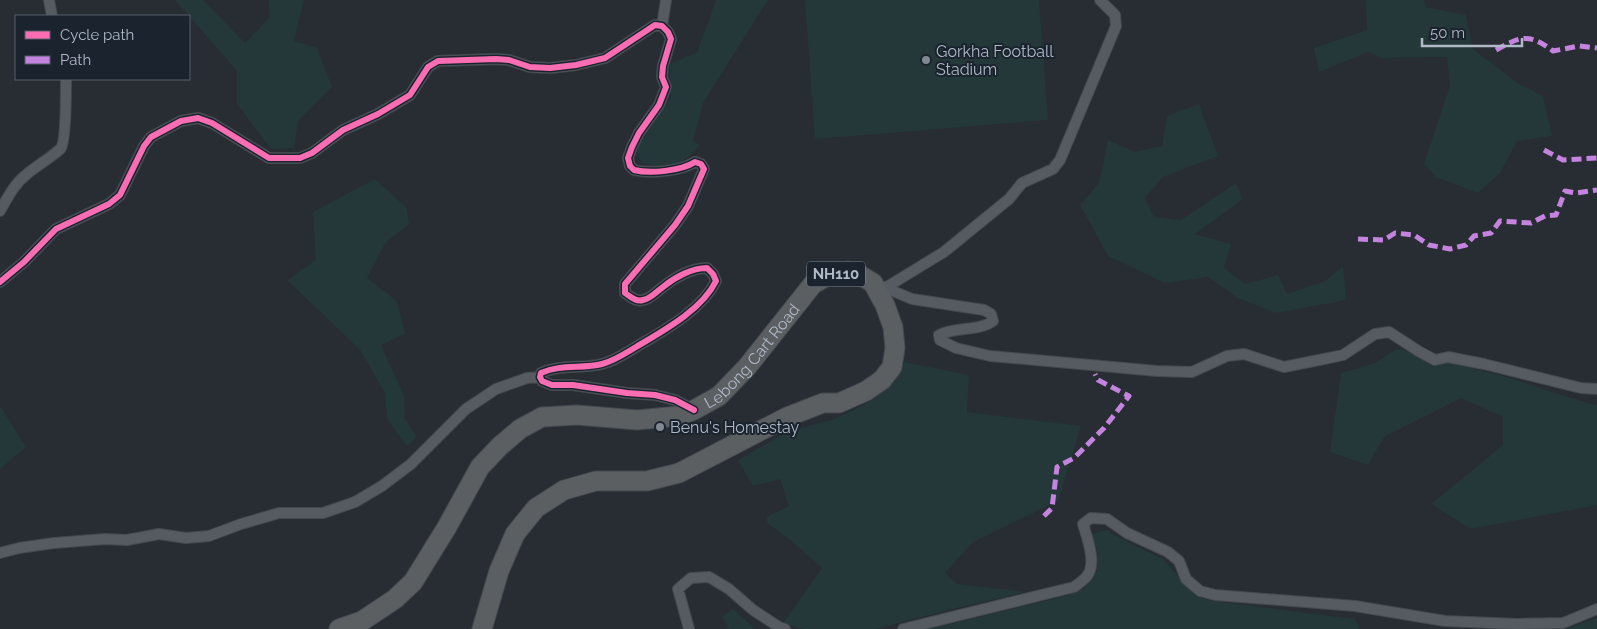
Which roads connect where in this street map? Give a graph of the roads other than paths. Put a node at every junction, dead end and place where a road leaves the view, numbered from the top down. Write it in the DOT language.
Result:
graph roads {
  1 [pos="49,0"];
  2 [pos="666,0"];
  3 [pos="1100,0"];
  4 [pos="52,15"];
  5 [pos="662,26"];
  6 [pos="66,80"];
  7 [pos="0,211"];
  8 [pos="0,282"];
  9 [pos="879,285"];
  10 [pos="540,377"];
  11 [pos="1597,389"];
  12 [pos="694,410"];
  13 [pos="0,553"];
  14 [pos="1597,609"];
  15 [pos="339,629"];
  16 [pos="482,629"];
  17 [pos="689,629"];
  18 [pos="785,629"];
  19 [pos="903,629"];
  1 -- 4 [label="street"];
  2 -- 5 [label="street"];
  3 -- 9 [label="street"];
  5 -- 8 [label="street"];
  5 -- 10 [label="street"];
  6 -- 7 [label="street"];
  9 -- 11 [label="street"];
  9 -- 12 [label="highway, Lebong Cart Road / NH110"];
  9 -- 16 [label="highway, NH110"];
  10 -- 12 [label="street"];
  10 -- 13 [label="street"];
  12 -- 15 [label="highway, Lebong Cart Road / NH110"];
  14 -- 19 [label="street"];
  17 -- 18 [label="street"];
}
